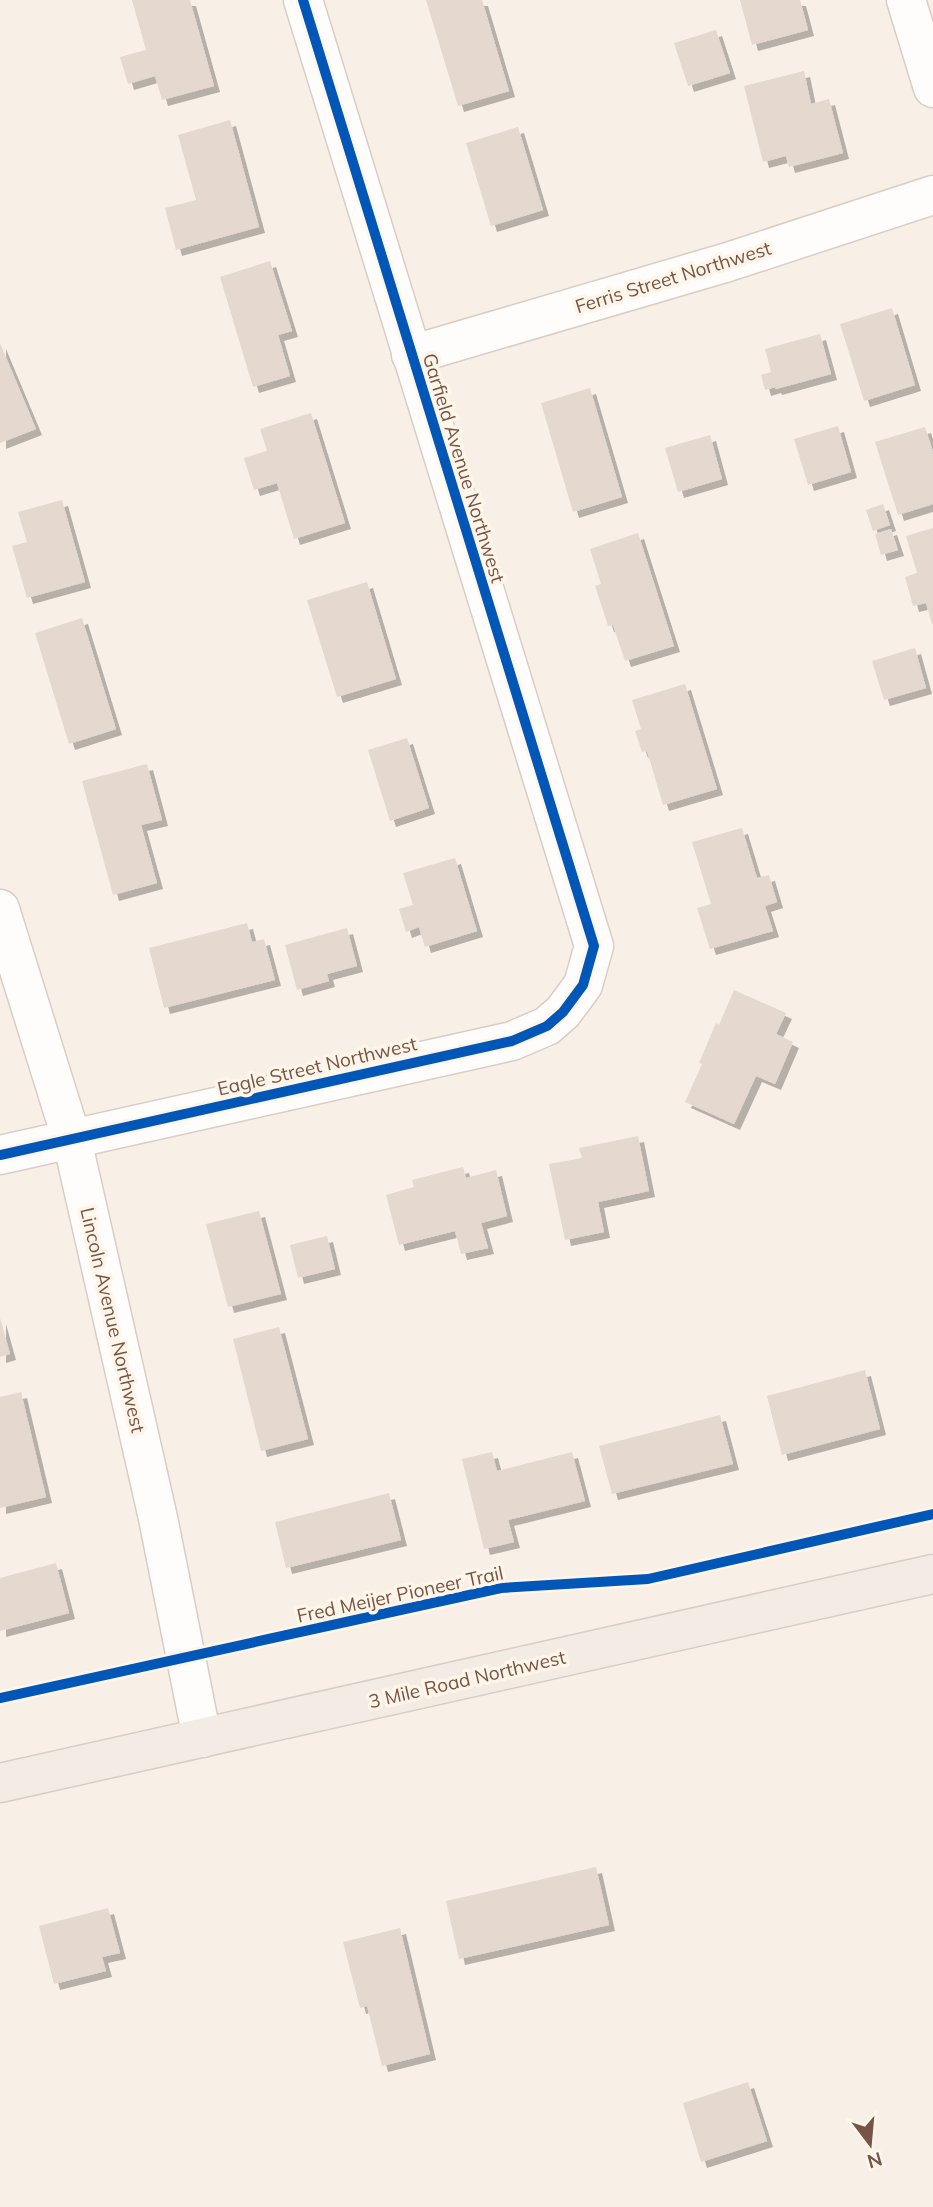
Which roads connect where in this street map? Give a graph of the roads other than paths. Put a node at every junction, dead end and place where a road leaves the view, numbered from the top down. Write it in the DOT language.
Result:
graph roads {
  1 [pos="303,0"];
  2 [pos="906,0"];
  3 [pos="933,88"];
  4 [pos="933,195"];
  5 [pos="411,355"];
  6 [pos="0,909"];
  7 [pos="593,946"];
  8 [pos="72,1140"];
  9 [pos="0,1155"];
  10 [pos="933,1574"];
  11 [pos="202,1738"];
  12 [pos="0,1783"];
  1 -- 5 [label="street, Garfield Avenue Northwest"];
  2 -- 3 [label="street"];
  4 -- 5 [label="street, Ferris Street Northwest"];
  5 -- 7 [label="street, Garfield Avenue Northwest"];
  6 -- 8 [label="street, Lincoln Avenue Northwest"];
  7 -- 8 [label="street, Eagle Street Northwest"];
  8 -- 9 [label="street, Eagle Street Northwest"];
  8 -- 11 [label="street, Lincoln Avenue Northwest"];
  10 -- 11 [label="main road, 3 Mile Road Northwest"];
  11 -- 12 [label="main road, 3 Mile Road Northwest"];
}
